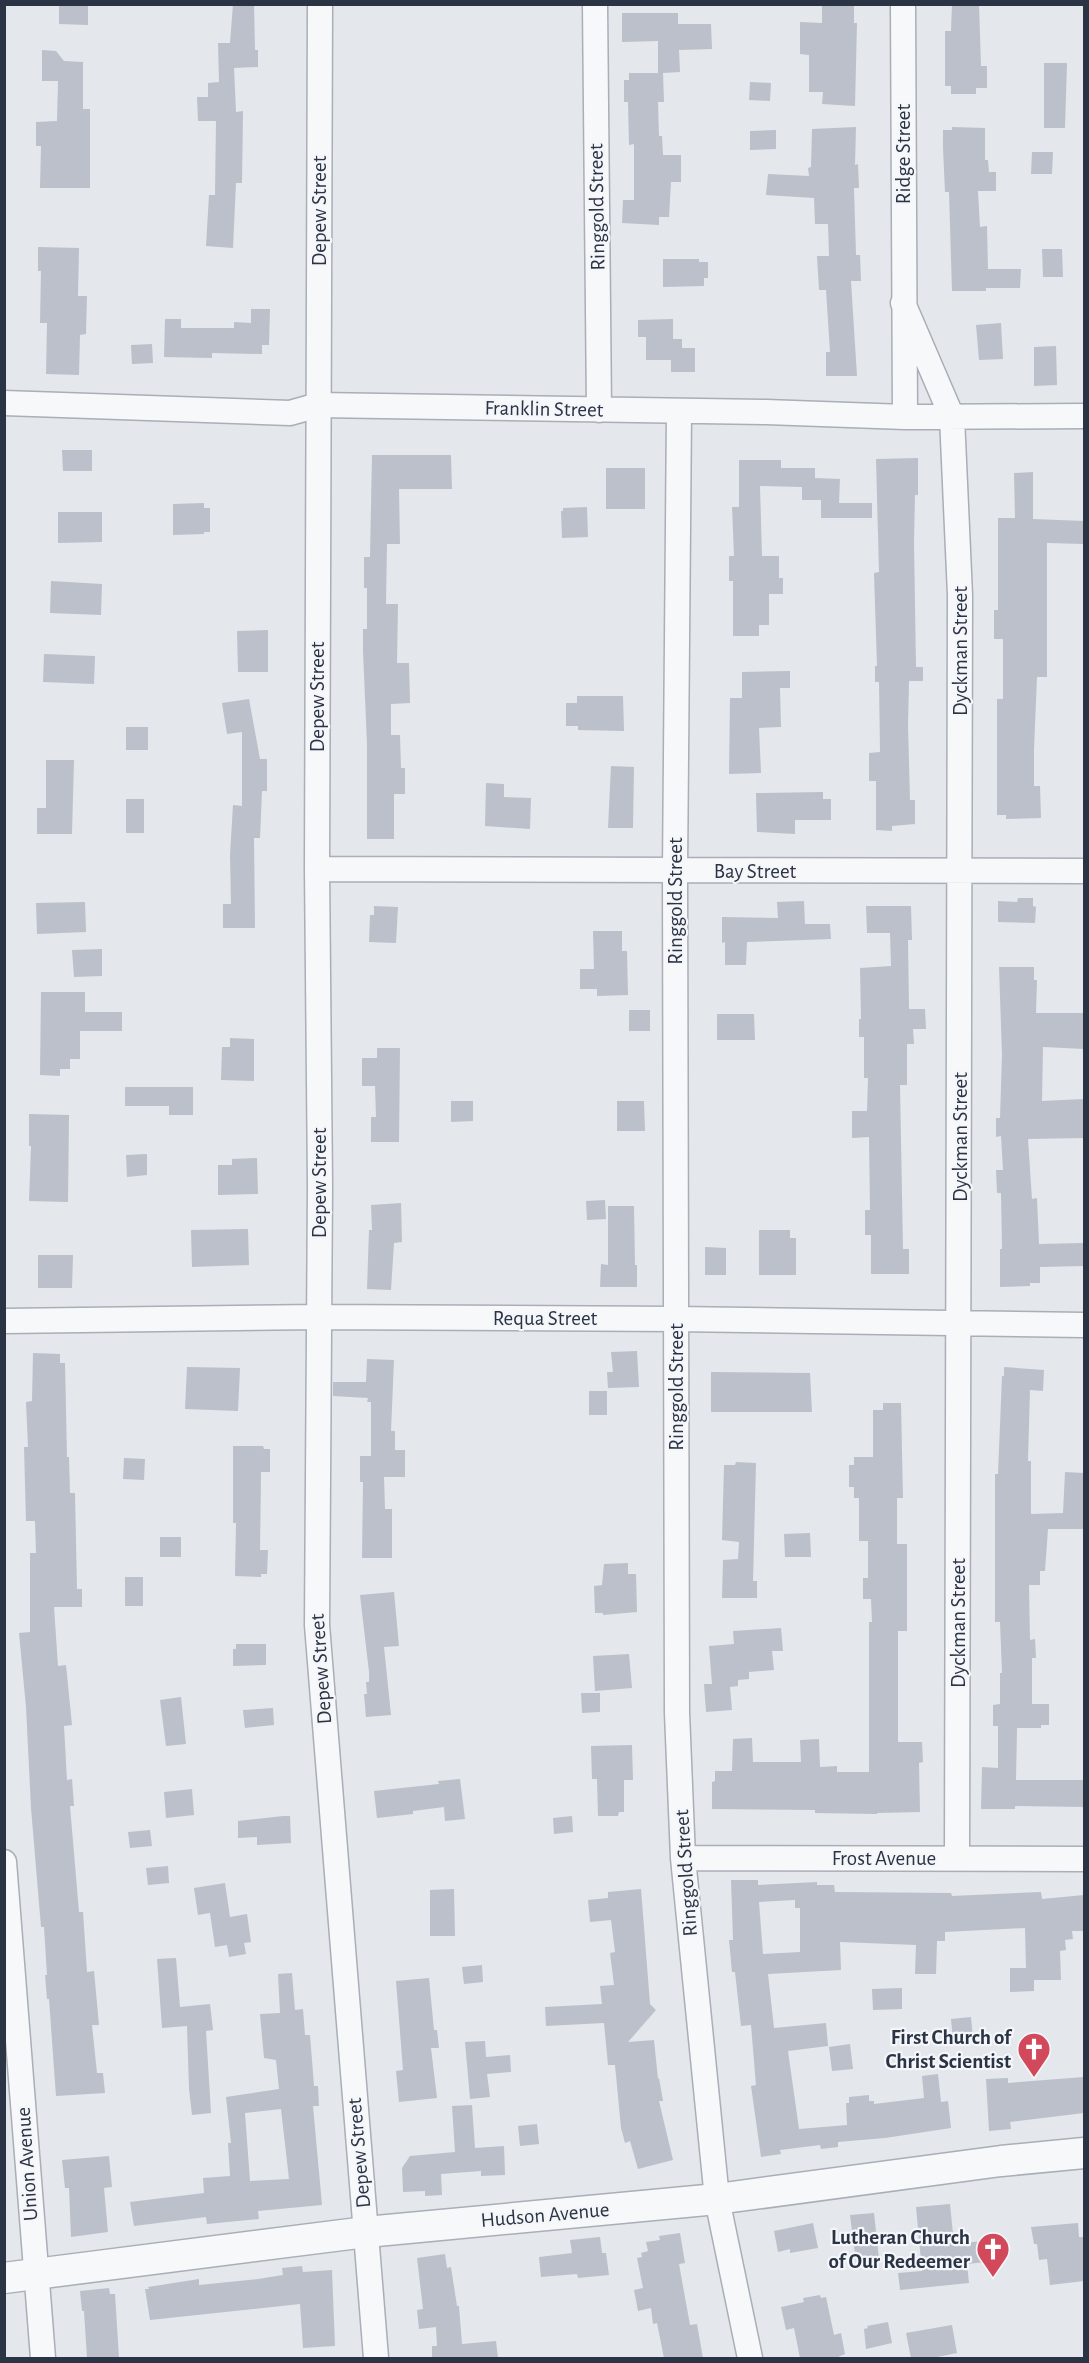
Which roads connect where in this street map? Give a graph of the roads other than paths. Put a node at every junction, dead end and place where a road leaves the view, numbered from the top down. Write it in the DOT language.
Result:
graph roads {
  1 [pos="320,4"];
  2 [pos="595,4"];
  3 [pos="903,4"];
  4 [pos="903,303"];
  5 [pos="4,403"];
  6 [pos="318,405"];
  7 [pos="599,411"];
  8 [pos="679,411"];
  9 [pos="1084,416"];
  10 [pos="904,417"];
  11 [pos="952,417"];
  12 [pos="317,869"];
  13 [pos="675,871"];
  14 [pos="961,871"];
  15 [pos="1084,871"];
  16 [pos="318,1317"];
  17 [pos="676,1319"];
  18 [pos="4,1321"];
  19 [pos="958,1323"];
  20 [pos="1084,1325"];
  21 [pos="683,1858"];
  22 [pos="957,1858"];
  23 [pos="1084,1858"];
  24 [pos="4,1862"];
  25 [pos="1084,2153"];
  26 [pos="717,2199"];
  27 [pos="366,2232"];
  28 [pos="35,2274"];
  29 [pos="4,2278"];
  30 [pos="43,2358"];
  31 [pos="376,2358"];
  32 [pos="750,2358"];
  1 -- 6 [label="street, Depew Street"];
  2 -- 7 [label="street, Ringgold Street"];
  3 -- 4 [label="street, Ridge Street"];
  4 -- 10 [label="street, Ridge Street"];
  4 -- 11 [label="street, Ridge Street"];
  5 -- 6 [label="street, Franklin Street"];
  6 -- 7 [label="street, Franklin Street"];
  6 -- 12 [label="street, Depew Street"];
  7 -- 8 [label="street, Franklin Street"];
  8 -- 10 [label="street, Franklin Street"];
  8 -- 13 [label="street, Ringgold Street"];
  9 -- 11 [label="street, Franklin Street"];
  10 -- 11 [label="street, Franklin Street"];
  11 -- 14 [label="street, Dyckman Street"];
  12 -- 13 [label="street, Bay Street"];
  12 -- 16 [label="street, Depew Street"];
  13 -- 14 [label="street, Bay Street"];
  13 -- 17 [label="street, Ringgold Street"];
  14 -- 15 [label="street, Bay Street"];
  14 -- 19 [label="street, Dyckman Street"];
  16 -- 17 [label="street, Requa Street"];
  16 -- 18 [label="street, Requa Street"];
  16 -- 27 [label="street, Depew Street"];
  17 -- 19 [label="street, Requa Street"];
  17 -- 21 [label="street, Ringgold Street"];
  19 -- 20 [label="street, Requa Street"];
  19 -- 22 [label="street, Dyckman Street"];
  21 -- 22 [label="street, Frost Avenue"];
  21 -- 26 [label="street, Ringgold Street"];
  22 -- 23 [label="street, Frost Avenue"];
  24 -- 28 [label="street, Union Avenue"];
  25 -- 26 [label="street, Hudson Avenue"];
  26 -- 27 [label="street, Hudson Avenue"];
  26 -- 32 [label="street, Ringgold Street"];
  27 -- 28 [label="street, Hudson Avenue"];
  27 -- 31 [label="street, Depew Street"];
  28 -- 29 [label="street, Hudson Avenue"];
  28 -- 30 [label="street, Union Avenue"];
}
